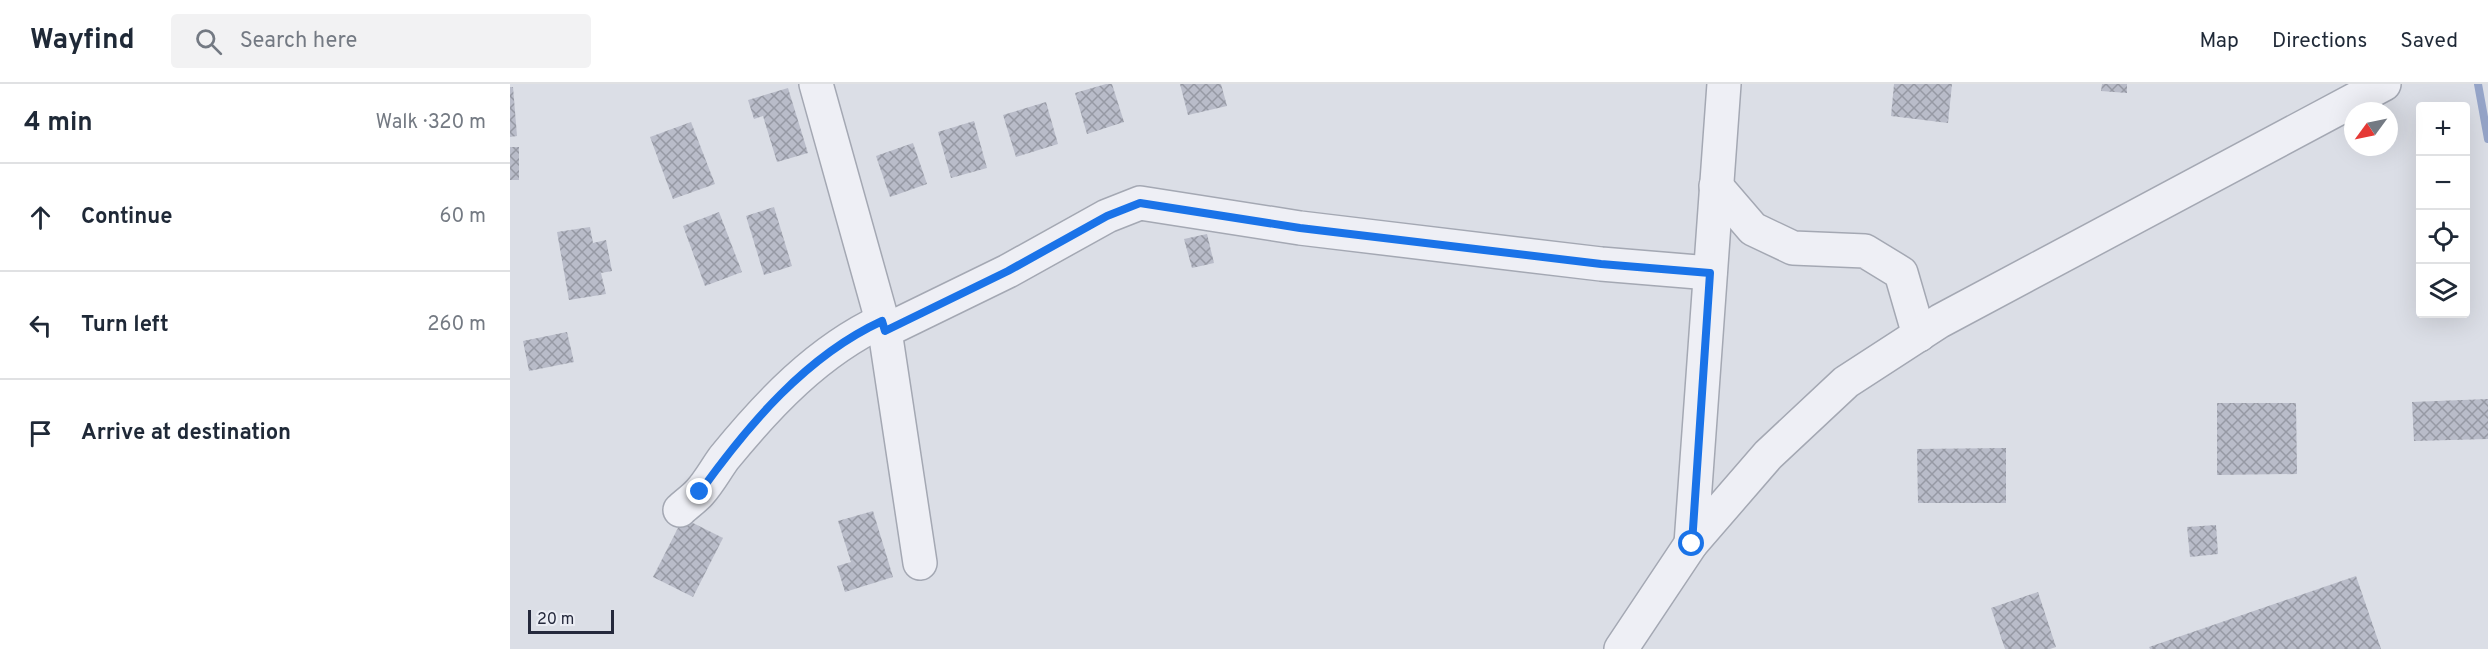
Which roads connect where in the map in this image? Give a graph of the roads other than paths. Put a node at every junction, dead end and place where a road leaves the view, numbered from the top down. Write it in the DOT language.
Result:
graph roads {
  1 [pos="816,84"];
  2 [pos="1724,84"];
  3 [pos="2384,84"];
  4 [pos="2346,96"];
  5 [pos="1716,186"];
  6 [pos="1710,273"];
  7 [pos="884,326"];
  8 [pos="1919,335"];
  9 [pos="680,510"];
  10 [pos="1692,544"];
  11 [pos="920,563"];
  12 [pos="1621,649"];
  1 -- 7 [label="street"];
  2 -- 5 [label="street"];
  3 -- 4 [label="street"];
  4 -- 8 [label="street"];
  5 -- 6 [label="street"];
  5 -- 8 [label="street"];
  6 -- 7 [label="street"];
  6 -- 10 [label="street"];
  7 -- 9 [label="street"];
  7 -- 11 [label="street"];
  8 -- 10 [label="street"];
  10 -- 12 [label="street"];
}
